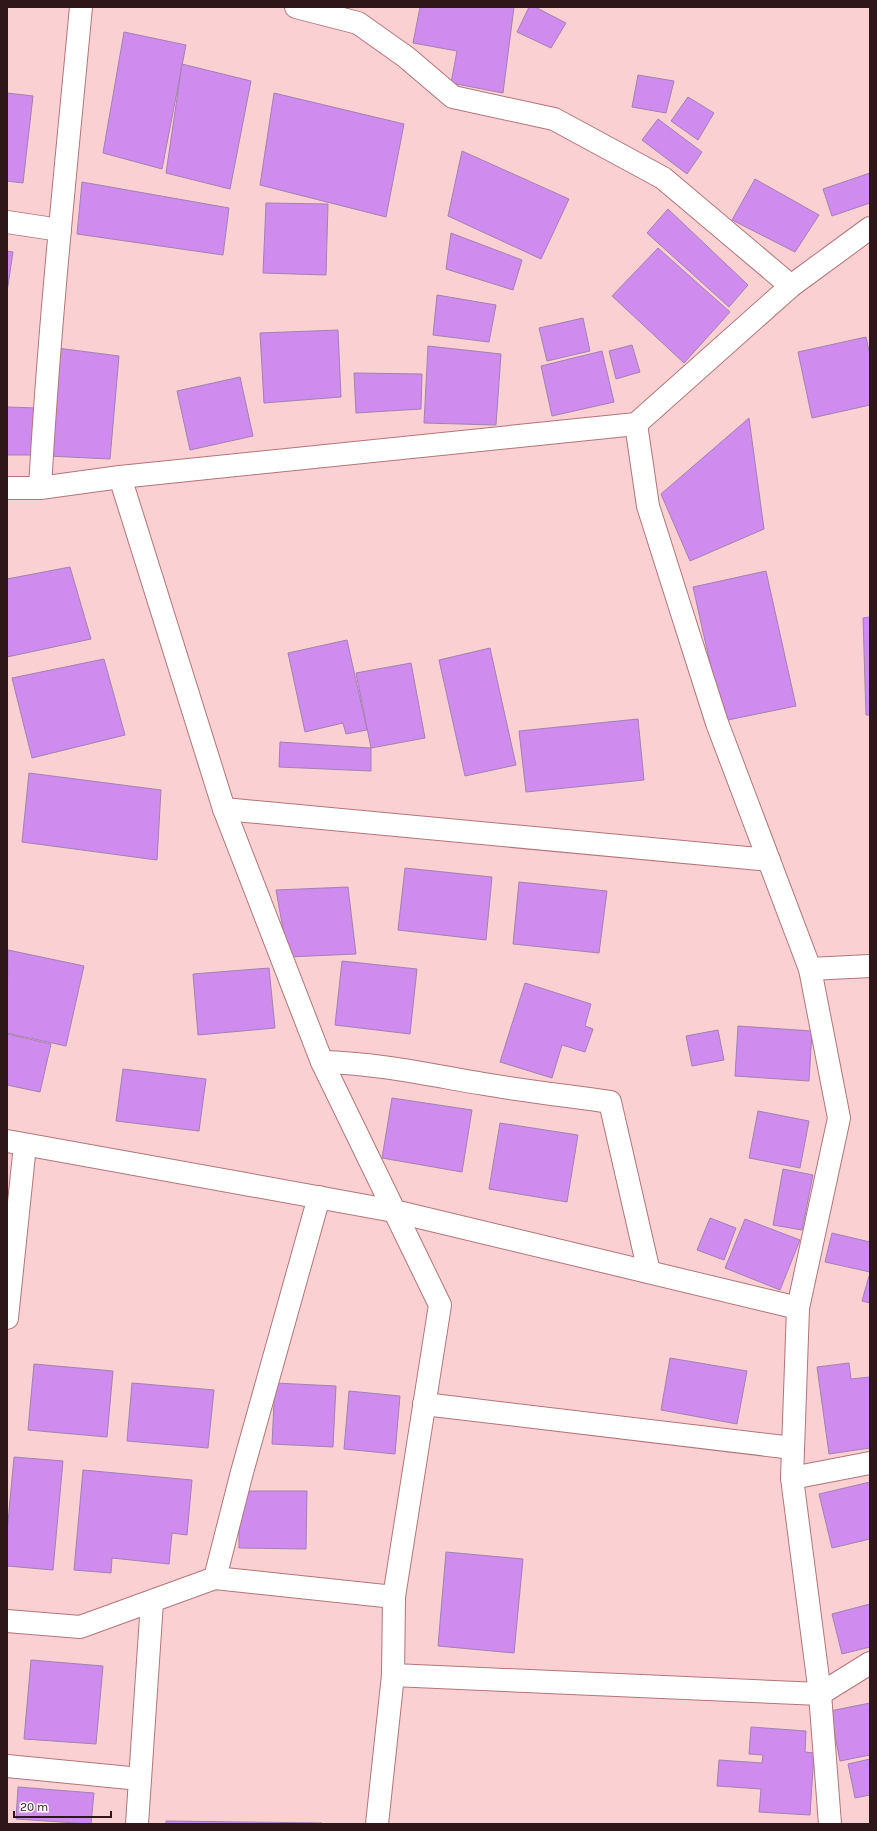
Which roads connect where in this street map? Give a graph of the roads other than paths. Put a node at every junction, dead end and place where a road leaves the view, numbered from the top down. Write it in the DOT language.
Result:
graph roads {
  1 [pos="81,7"];
  2 [pos="296,7"];
  3 [pos="7,222"];
  4 [pos="870,228"];
  5 [pos="60,230"];
  6 [pos="791,286"];
  7 [pos="636,424"];
  8 [pos="120,477"];
  9 [pos="7,488"];
  10 [pos="40,488"];
  11 [pos="224,809"];
  12 [pos="769,860"];
  13 [pos="870,966"];
  14 [pos="810,968"];
  15 [pos="322,1062"];
  16 [pos="16,1143"];
  17 [pos="319,1197"];
  18 [pos="394,1211"];
  19 [pos="649,1272"];
  20 [pos="798,1308"];
  21 [pos="7,1318"];
  22 [pos="424,1404"];
  23 [pos="793,1448"];
  24 [pos="870,1463"];
  25 [pos="792,1478"];
  26 [pos="215,1578"];
  27 [pos="394,1597"];
  28 [pos="152,1602"];
  29 [pos="7,1621"];
  30 [pos="870,1663"];
  31 [pos="392,1674"];
  32 [pos="820,1694"];
  33 [pos="7,1766"];
  34 [pos="140,1779"];
  35 [pos="137,1824"];
  36 [pos="377,1824"];
  37 [pos="830,1824"];
  1 -- 5 [label="street"];
  2 -- 6 [label="street"];
  3 -- 5 [label="street"];
  4 -- 6 [label="street"];
  5 -- 10 [label="street"];
  6 -- 7 [label="street"];
  7 -- 8 [label="street"];
  7 -- 12 [label="street"];
  8 -- 10 [label="street"];
  8 -- 11 [label="street"];
  9 -- 10 [label="street"];
  11 -- 12 [label="street"];
  11 -- 15 [label="street"];
  12 -- 14 [label="street"];
  13 -- 14 [label="street"];
  14 -- 20 [label="street"];
  15 -- 18 [label="street"];
  15 -- 19 [label="street"];
  16 -- 17 [label="street"];
  16 -- 21 [label="street"];
  17 -- 18 [label="street"];
  17 -- 26 [label="street"];
  18 -- 19 [label="street"];
  18 -- 22 [label="street"];
  19 -- 20 [label="street"];
  20 -- 23 [label="street"];
  22 -- 23 [label="street"];
  22 -- 27 [label="street"];
  23 -- 25 [label="street"];
  24 -- 25 [label="street"];
  25 -- 32 [label="street"];
  26 -- 27 [label="street"];
  26 -- 28 [label="street"];
  27 -- 31 [label="street"];
  28 -- 29 [label="street"];
  28 -- 34 [label="street"];
  30 -- 32 [label="street"];
  31 -- 32 [label="street"];
  31 -- 36 [label="street"];
  32 -- 37 [label="street"];
  33 -- 34 [label="street"];
  34 -- 35 [label="street"];
}
